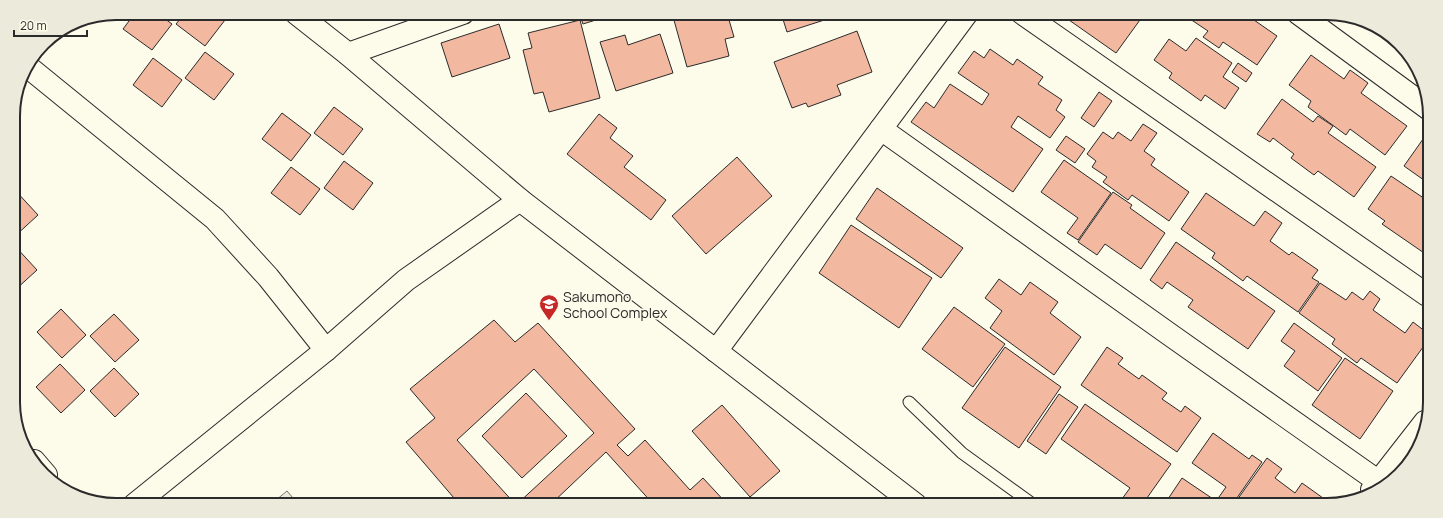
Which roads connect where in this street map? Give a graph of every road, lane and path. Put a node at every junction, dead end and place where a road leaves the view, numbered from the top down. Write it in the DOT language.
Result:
graph roads {
  1 [pos="305,20"];
  2 [pos="443,20"];
  3 [pos="962,20"];
  4 [pos="1032,20"];
  5 [pos="1308,20"];
  6 [pos="348,54"];
  7 [pos="31,70"];
  8 [pos="1422,104"];
  9 [pos="881,129"];
  10 [pos="520,200"];
  11 [pos="1423,293"];
  12 [pos="326,350"];
  13 [pos="716,351"];
  14 [pos="909,402"];
  15 [pos="1419,430"];
  16 [pos="1378,484"];
  17 [pos="1375,485"];
  18 [pos="143,498"];
  19 [pos="907,498"];
  20 [pos="1024,498"];
  1 -- 6 [label="street"];
  2 -- 6 [label="street"];
  3 -- 9 [label="street"];
  4 -- 11 [label="street"];
  5 -- 8 [label="street"];
  6 -- 10 [label="street"];
  7 -- 12 [label="street"];
  9 -- 13 [label="street"];
  9 -- 17 [label="street"];
  10 -- 12 [label="street"];
  10 -- 13 [label="street"];
  12 -- 18 [label="street"];
  13 -- 19 [label="street"];
  14 -- 20 [label="lane"];
  15 -- 16 [label="street"];
}
